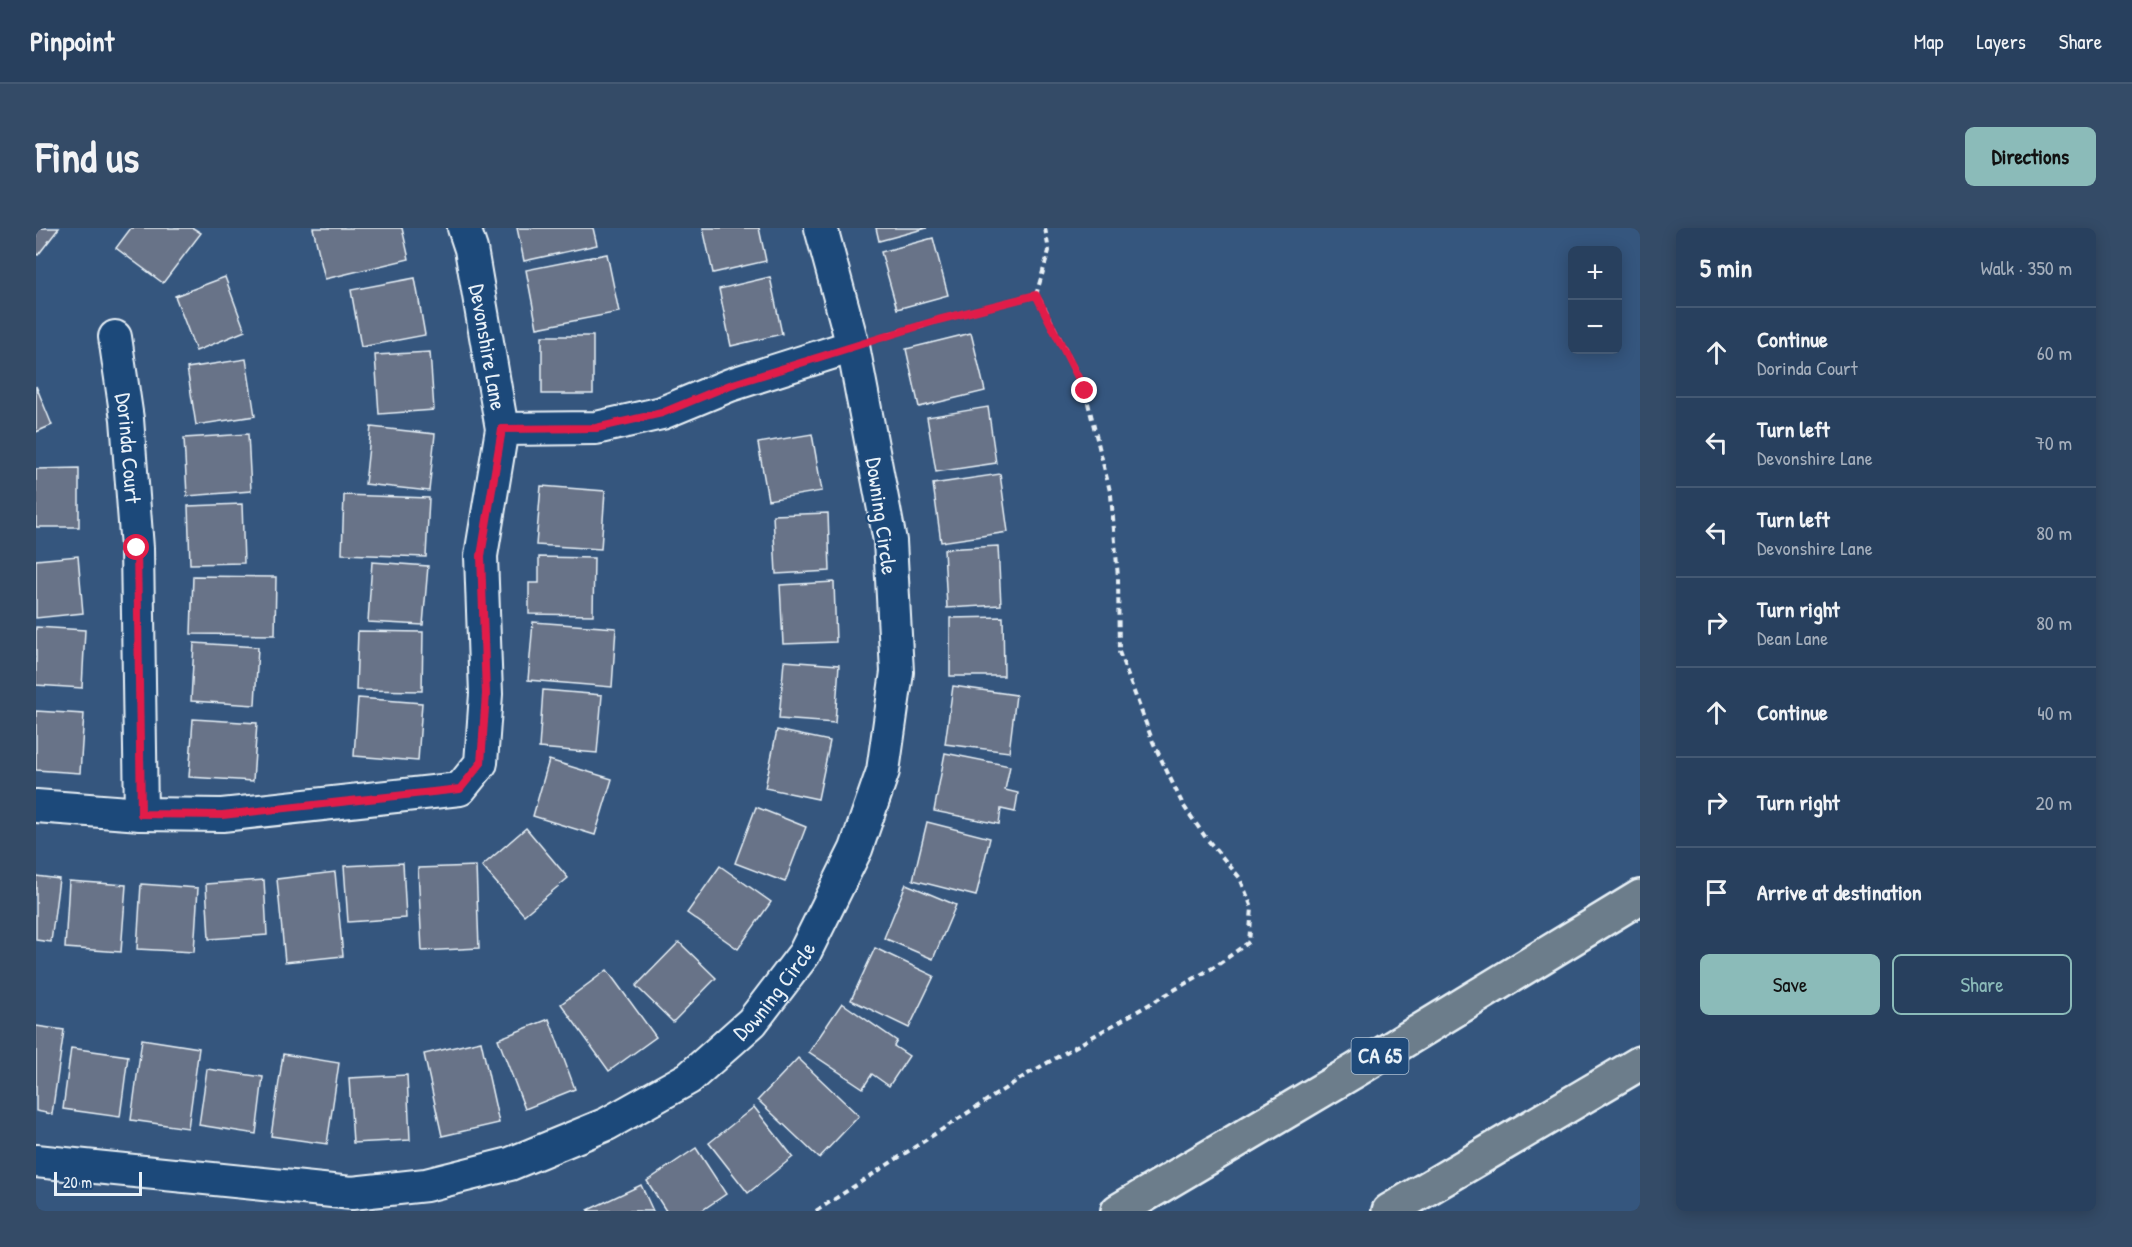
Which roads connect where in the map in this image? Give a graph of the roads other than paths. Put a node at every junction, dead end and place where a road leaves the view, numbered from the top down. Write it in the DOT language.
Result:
graph roads {
  1 [pos="464,228"];
  2 [pos="821,228"];
  3 [pos="115,337"];
  4 [pos="853,346"];
  5 [pos="502,429"];
  6 [pos="36,806"];
  7 [pos="141,814"];
  8 [pos="1640,897"];
  9 [pos="1640,1063"];
  10 [pos="36,1161"];
  11 [pos="352,1202"];
  12 [pos="1118,1211"];
  13 [pos="1389,1211"];
  1 -- 5 [label="street, Devonshire Lane"];
  2 -- 4 [label="street, Downing Circle"];
  3 -- 7 [label="street, Dorinda Court"];
  4 -- 5 [label="street"];
  4 -- 11 [label="street, Downing Circle"];
  5 -- 7 [label="street, Devonshire Lane"];
  6 -- 7 [label="street, Devonshire Lane"];
  8 -- 12 [label="highway, CA 65"];
  9 -- 13 [label="highway"];
  10 -- 11 [label="street, Downing Circle"];
}
